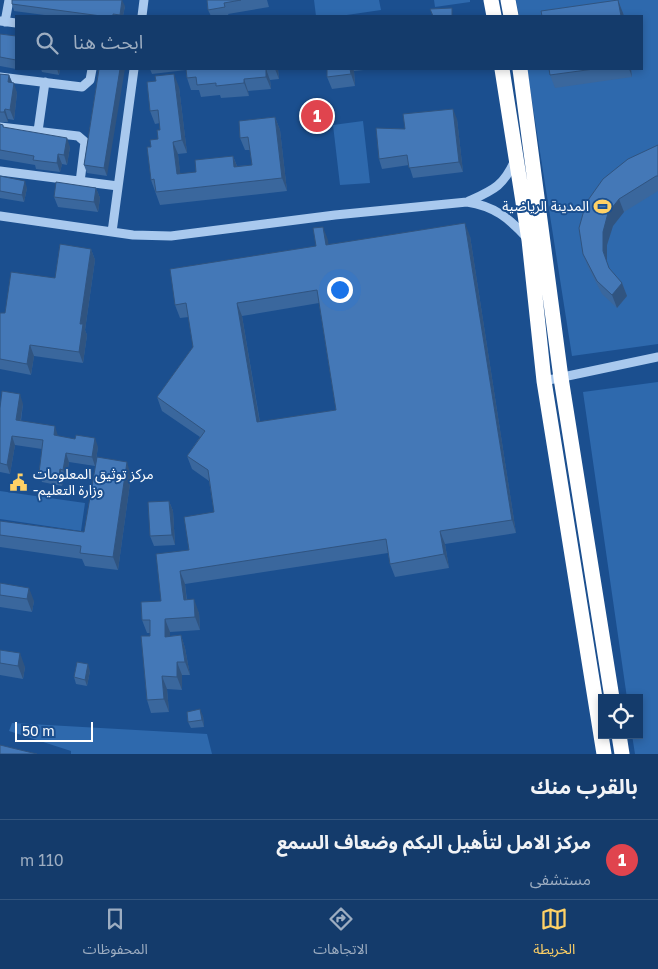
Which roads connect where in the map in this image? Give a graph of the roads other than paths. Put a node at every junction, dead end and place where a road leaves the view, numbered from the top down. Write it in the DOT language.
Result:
graph roads {
  1 [pos="9,0"];
  2 [pos="144,0"];
  3 [pos="491,0"];
  4 [pos="508,0"];
  5 [pos="142,15"];
  6 [pos="494,15"];
  7 [pos="511,15"];
  8 [pos="2,21"];
  9 [pos="15,23"];
  10 [pos="92,70"];
  11 [pos="134,70"];
  12 [pos="502,70"];
  13 [pos="520,70"];
  14 [pos="0,77"];
  15 [pos="45,82"];
  16 [pos="0,127"];
  17 [pos="38,131"];
  18 [pos="517,155"];
  19 [pos="0,172"];
  20 [pos="80,182"];
  21 [pos="118,186"];
  22 [pos="467,202"];
  23 [pos="0,216"];
  24 [pos="112,232"];
  25 [pos="529,240"];
  26 [pos="658,357"];
  27 [pos="560,378"];
  28 [pos="544,382"];
  29 [pos="611,694"];
  30 [pos="620,739"];
  31 [pos="604,754"];
  32 [pos="622,754"];
  1 -- 8 [label="street"];
  2 -- 5 [label="street"];
  3 -- 6 [label="highway"];
  4 -- 7 [label="highway"];
  8 -- 9 [label="street"];
  10 -- 15 [label="street"];
  11 -- 21 [label="street"];
  12 -- 18 [label="highway"];
  13 -- 27 [label="highway"];
  14 -- 15 [label="street"];
  15 -- 17 [label="street"];
  16 -- 17 [label="street"];
  17 -- 20 [label="street"];
  18 -- 22 [label="street"];
  18 -- 25 [label="highway"];
  19 -- 20 [label="street"];
  20 -- 21 [label="street"];
  21 -- 24 [label="street"];
  22 -- 24 [label="street"];
  22 -- 25 [label="street"];
  23 -- 24 [label="street"];
  25 -- 28 [label="highway"];
  26 -- 27 [label="street"];
  27 -- 28 [label="street"];
  27 -- 29 [label="highway"];
  28 -- 31 [label="highway"];
  30 -- 32 [label="highway"];
}
